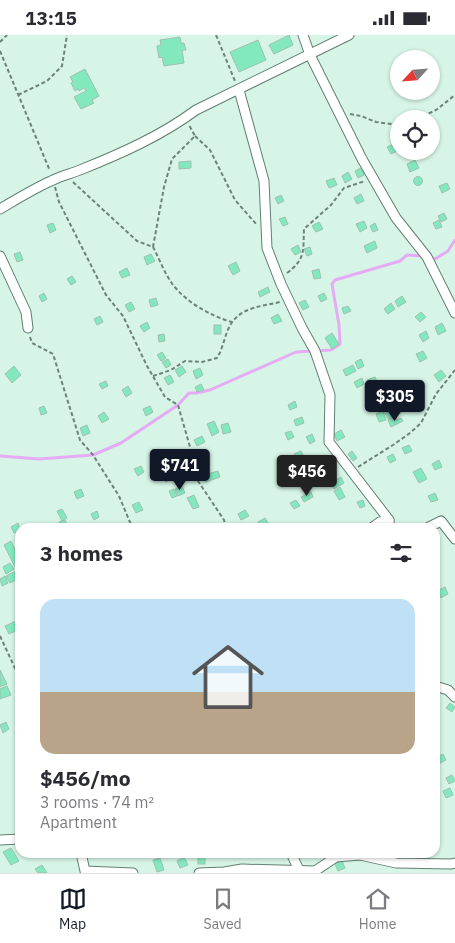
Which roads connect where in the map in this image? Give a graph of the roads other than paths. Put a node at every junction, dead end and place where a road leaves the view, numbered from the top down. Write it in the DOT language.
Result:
graph roads {
  1 [pos="303,35"];
  2 [pos="349,35"];
  3 [pos="310,55"];
  4 [pos="239,90"];
  5 [pos="0,209"];
  6 [pos="0,256"];
  7 [pos="455,313"];
  8 [pos="28,328"];
  9 [pos="388,523"];
  10 [pos="437,523"];
  11 [pos="455,539"];
  12 [pos="440,687"];
  13 [pos="455,697"];
  14 [pos="15,839"];
  15 [pos="0,840"];
  16 [pos="82,858"];
  17 [pos="293,858"];
  18 [pos="332,858"];
  19 [pos="374,858"];
  20 [pos="454,866"];
  21 [pos="299,871"];
  22 [pos="83,872"];
  23 [pos="98,872"];
  24 [pos="133,873"];
  25 [pos="199,873"];
  26 [pos="218,873"];
  1 -- 3 [label="street"];
  2 -- 3 [label="street"];
  3 -- 4 [label="street"];
  3 -- 7 [label="street"];
  4 -- 5 [label="street"];
  4 -- 9 [label="street"];
  6 -- 8 [label="street"];
  10 -- 11 [label="street"];
  12 -- 13 [label="street"];
  14 -- 15 [label="street"];
  16 -- 22 [label="street"];
  17 -- 21 [label="street"];
  18 -- 21 [label="street"];
  19 -- 20 [label="street"];
  21 -- 26 [label="street"];
  22 -- 23 [label="street"];
  23 -- 24 [label="street"];
  25 -- 26 [label="street"];
}
